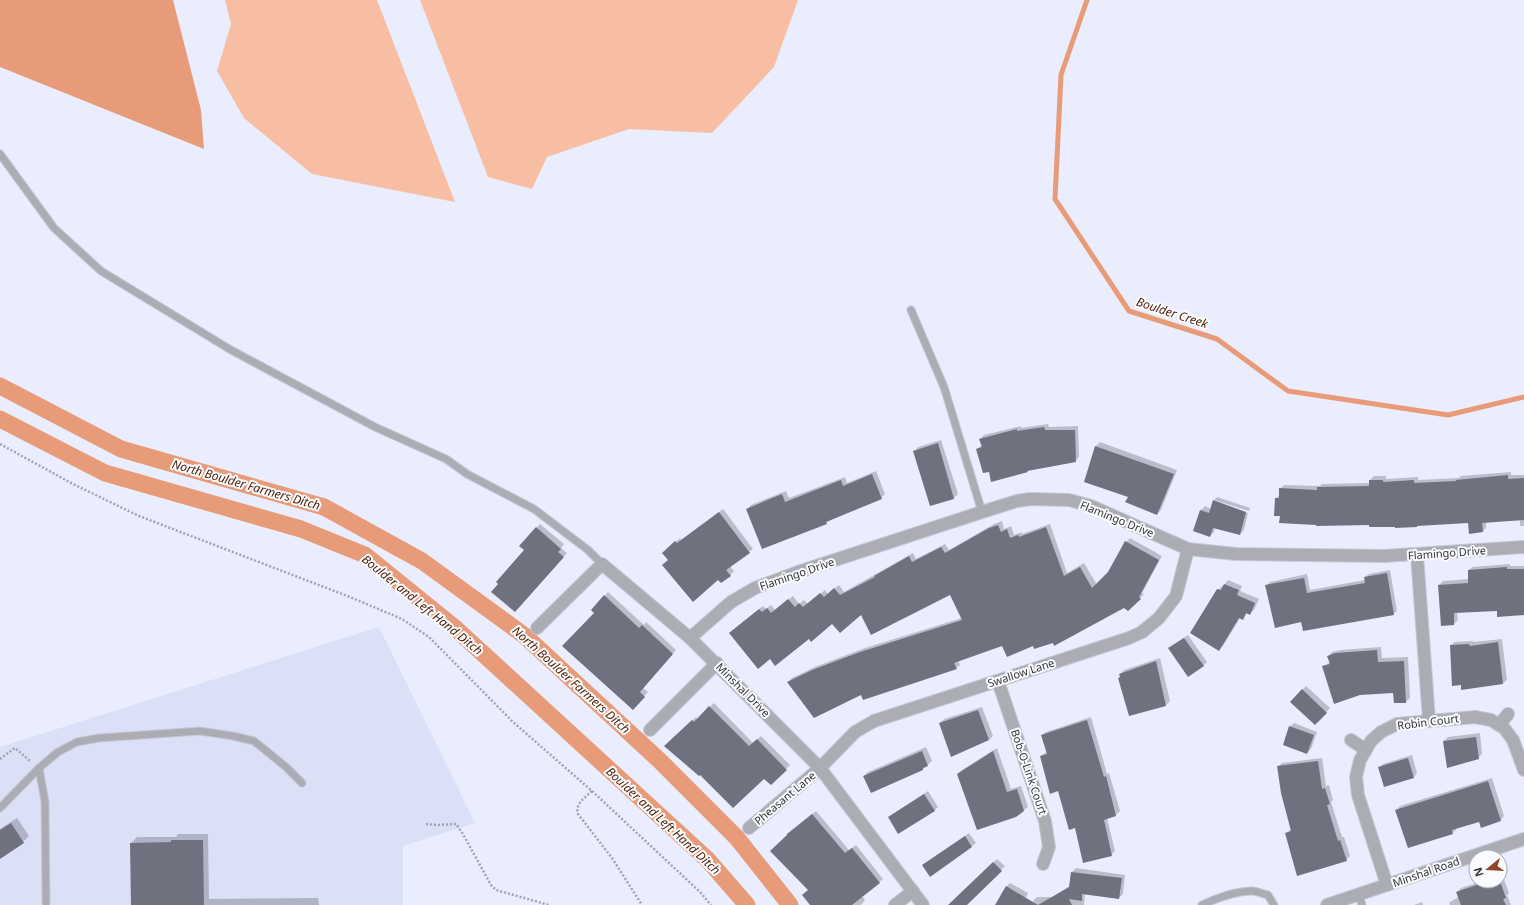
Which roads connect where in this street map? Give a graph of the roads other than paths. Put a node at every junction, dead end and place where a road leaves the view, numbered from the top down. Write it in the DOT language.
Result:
graph roads {
  1 [pos="0,154"];
  2 [pos="912,310"];
  3 [pos="982,512"];
  4 [pos="1524,548"];
  5 [pos="1188,549"];
  6 [pos="1417,555"];
  7 [pos="602,564"];
  8 [pos="537,628"];
  9 [pos="690,638"];
  10 [pos="717,663"];
  11 [pos="998,681"];
  12 [pos="1508,714"];
  13 [pos="1429,720"];
  14 [pos="1499,725"];
  15 [pos="650,730"];
  16 [pos="1351,740"];
  17 [pos="1366,750"];
  18 [pos="41,766"];
  19 [pos="820,768"];
  20 [pos="1524,770"];
  21 [pos="302,783"];
  22 [pos="0,808"];
  23 [pos="749,828"];
  24 [pos="1524,839"];
  25 [pos="1043,864"];
  26 [pos="1387,885"];
  27 [pos="913,891"];
  28 [pos="1361,900"];
  29 [pos="46,903"];
  30 [pos="895,905"];
  31 [pos="922,905"];
  32 [pos="1202,905"];
  33 [pos="1274,905"];
  34 [pos="1327,905"];
  1 -- 7 [label="lane"];
  2 -- 3 [label="lane"];
  3 -- 5 [label="street, Flamingo Drive"];
  3 -- 9 [label="street, Flamingo Drive"];
  4 -- 6 [label="street, Flamingo Drive"];
  5 -- 6 [label="street, Flamingo Drive"];
  5 -- 11 [label="street, Swallow Lane"];
  6 -- 13 [label="street"];
  7 -- 8 [label="street"];
  7 -- 9 [label="street, Minshal Drive"];
  9 -- 10 [label="street, Minshal Drive"];
  10 -- 15 [label="street"];
  10 -- 19 [label="street, Minshal Drive"];
  11 -- 19 [label="street, Swallow Lane"];
  11 -- 25 [label="street, Bob-O-Link Court"];
  12 -- 14 [label="street"];
  13 -- 14 [label="street, Robin Court"];
  13 -- 17 [label="street, Robin Court"];
  14 -- 20 [label="street, Robin Court"];
  16 -- 17 [label="street"];
  17 -- 26 [label="street, Robin Court"];
  18 -- 21 [label="lane"];
  18 -- 22 [label="lane"];
  18 -- 29 [label="lane"];
  19 -- 23 [label="street, Pheasant Lane"];
  19 -- 27 [label="street, Minshal Drive"];
  24 -- 26 [label="street, Minshal Road"];
  26 -- 28 [label="street, Minshal Road"];
  27 -- 30 [label="street"];
  27 -- 31 [label="street, Minshal Drive"];
  28 -- 34 [label="street, Minshal Road"];
  32 -- 33 [label="lane"];
}
